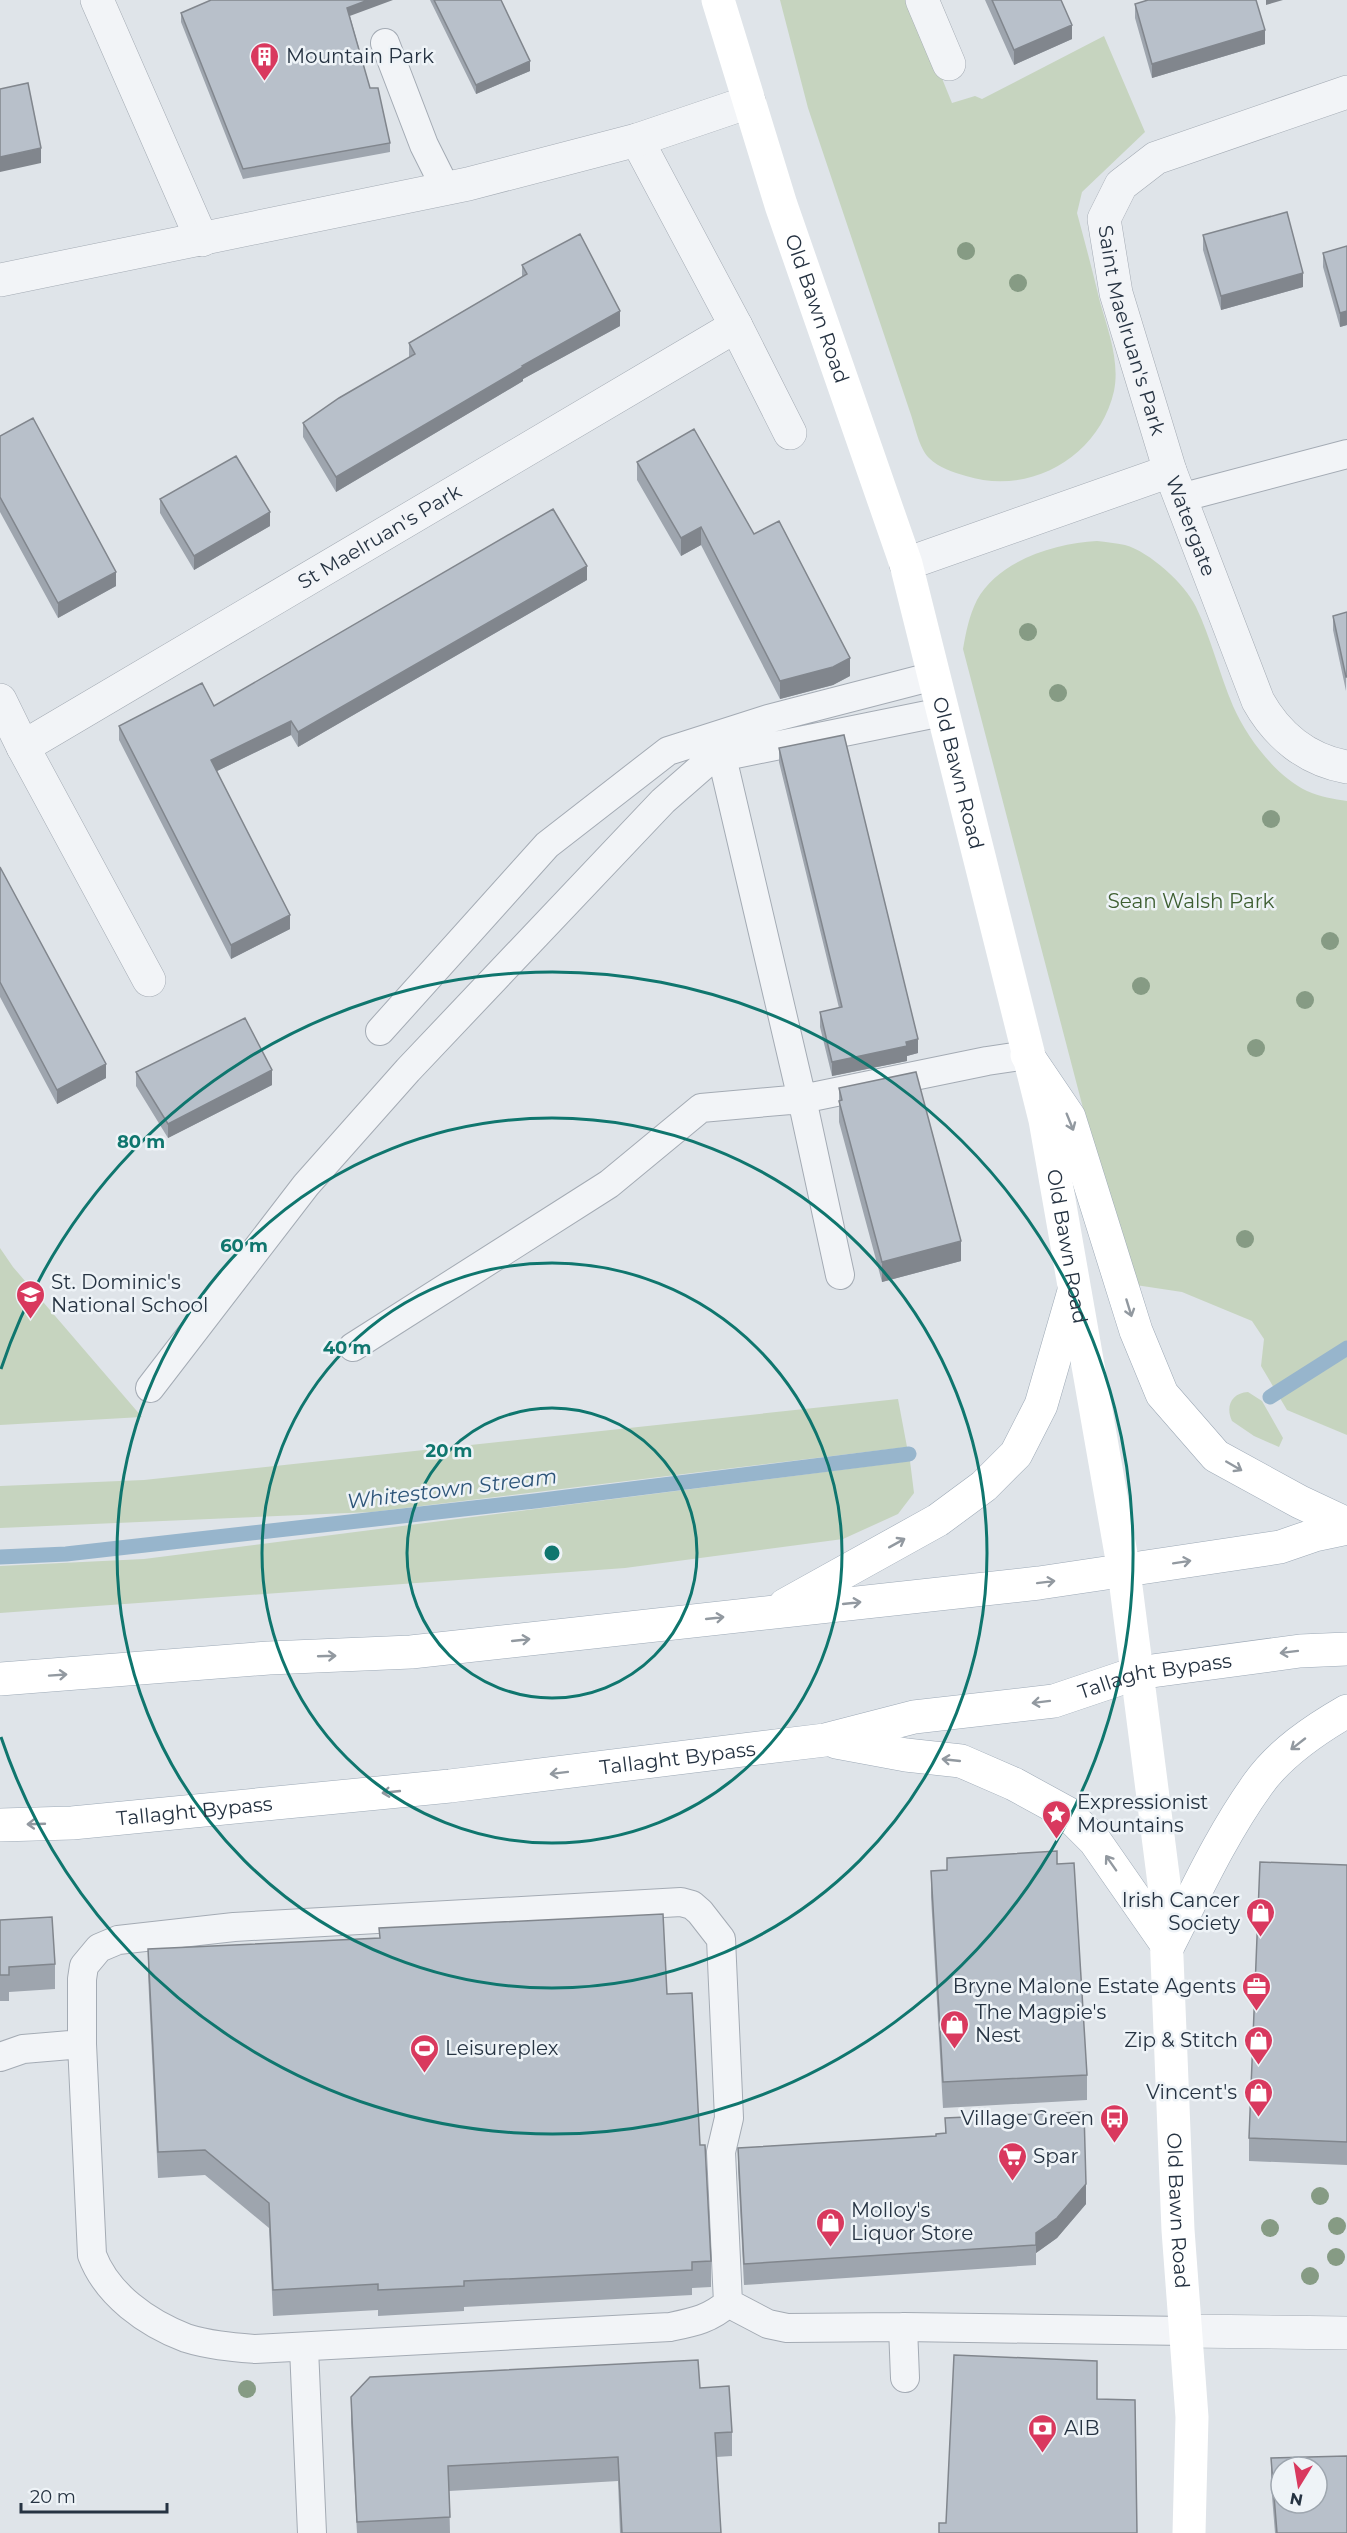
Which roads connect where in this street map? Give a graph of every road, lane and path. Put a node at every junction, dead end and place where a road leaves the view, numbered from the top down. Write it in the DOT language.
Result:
graph roads {
  1 [pos="97,0"];
  2 [pos="718,0"];
  3 [pos="922,0"];
  4 [pos="384,43"];
  5 [pos="949,64"];
  6 [pos="1347,92"];
  7 [pos="749,102"];
  8 [pos="637,140"];
  9 [pos="446,189"];
  10 [pos="202,240"];
  11 [pos="0,280"];
  12 [pos="736,326"];
  13 [pos="790,432"];
  14 [pos="1347,454"];
  15 [pos="1175,485"];
  16 [pos="906,564"];
  17 [pos="934,676"];
  18 [pos="0,700"];
  19 [pos="942,712"];
  20 [pos="23,747"];
  21 [pos="722,757"];
  22 [pos="1347,767"];
  23 [pos="150,980"];
  24 [pos="380,1031"];
  25 [pos="1027,1055"];
  26 [pos="802,1099"];
  27 [pos="840,1275"];
  28 [pos="1074,1291"];
  29 [pos="353,1347"];
  30 [pos="150,1388"];
  31 [pos="1347,1526"];
  32 [pos="1124,1571"];
  33 [pos="773,1612"];
  34 [pos="1347,1649"];
  35 [pos="1137,1673"];
  36 [pos="0,1679"];
  37 [pos="1347,1711"];
  38 [pos="825,1740"];
  39 [pos="0,1825"];
  40 [pos="1168,1946"];
  41 [pos="82,2044"];
  42 [pos="0,2057"];
  43 [pos="728,2303"];
  44 [pos="903,2327"];
  45 [pos="1186,2331"];
  46 [pos="1347,2333"];
  47 [pos="304,2348"];
  48 [pos="905,2378"];
  49 [pos="312,2533"];
  50 [pos="1189,2533"];
  1 -- 10 [label="street"];
  2 -- 7 [label="main road, Old Bawn Road"];
  3 -- 5 [label="street"];
  4 -- 9 [label="lane"];
  6 -- 15 [label="street, Saint Maelruan's Park"];
  7 -- 8 [label="street"];
  7 -- 16 [label="main road, Old Bawn Road"];
  8 -- 9 [label="street"];
  8 -- 12 [label="street"];
  9 -- 10 [label="street"];
  10 -- 11 [label="street"];
  12 -- 13 [label="street"];
  12 -- 20 [label="street, St Maelruan's Park"];
  14 -- 15 [label="lane"];
  15 -- 16 [label="street, Watergate"];
  15 -- 22 [label="street, Watergate"];
  16 -- 17 [label="main road, Old Bawn Road"];
  17 -- 19 [label="main road, Old Bawn Road"];
  17 -- 24 [label="lane"];
  18 -- 20 [label="street"];
  19 -- 21 [label="lane"];
  19 -- 25 [label="main road, Old Bawn Road"];
  20 -- 23 [label="street"];
  21 -- 26 [label="lane"];
  21 -- 30 [label="lane"];
  25 -- 26 [label="lane"];
  25 -- 28 [label="main road, Old Bawn Road"];
  25 -- 31 [label="main road, one-way"];
  26 -- 27 [label="lane"];
  26 -- 29 [label="lane"];
  28 -- 32 [label="main road, Old Bawn Road"];
  33 -- 28 [label="main road, one-way"];
  32 -- 31 [label="main road, one-way"];
  33 -- 32 [label="main road, one-way"];
  32 -- 35 [label="main road, Old Bawn Road"];
  36 -- 33 [label="main road, one-way"];
  34 -- 35 [label="main road, Tallaght Bypass, one-way"];
  35 -- 38 [label="main road, Tallaght Bypass, one-way"];
  35 -- 40 [label="main road, Old Bawn Road"];
  37 -- 40 [label="main road, one-way"];
  38 -- 39 [label="main road, Tallaght Bypass, one-way"];
  40 -- 38 [label="main road, one-way"];
  40 -- 45 [label="main road, Old Bawn Road"];
  41 -- 42 [label="lane"];
  41 -- 43 [label="lane"];
  41 -- 47 [label="lane"];
  43 -- 44 [label="lane"];
  43 -- 47 [label="lane"];
  44 -- 45 [label="lane"];
  44 -- 48 [label="lane"];
  45 -- 46 [label="street"];
  45 -- 50 [label="main road, Old Bawn Road"];
  47 -- 49 [label="lane"];
}
